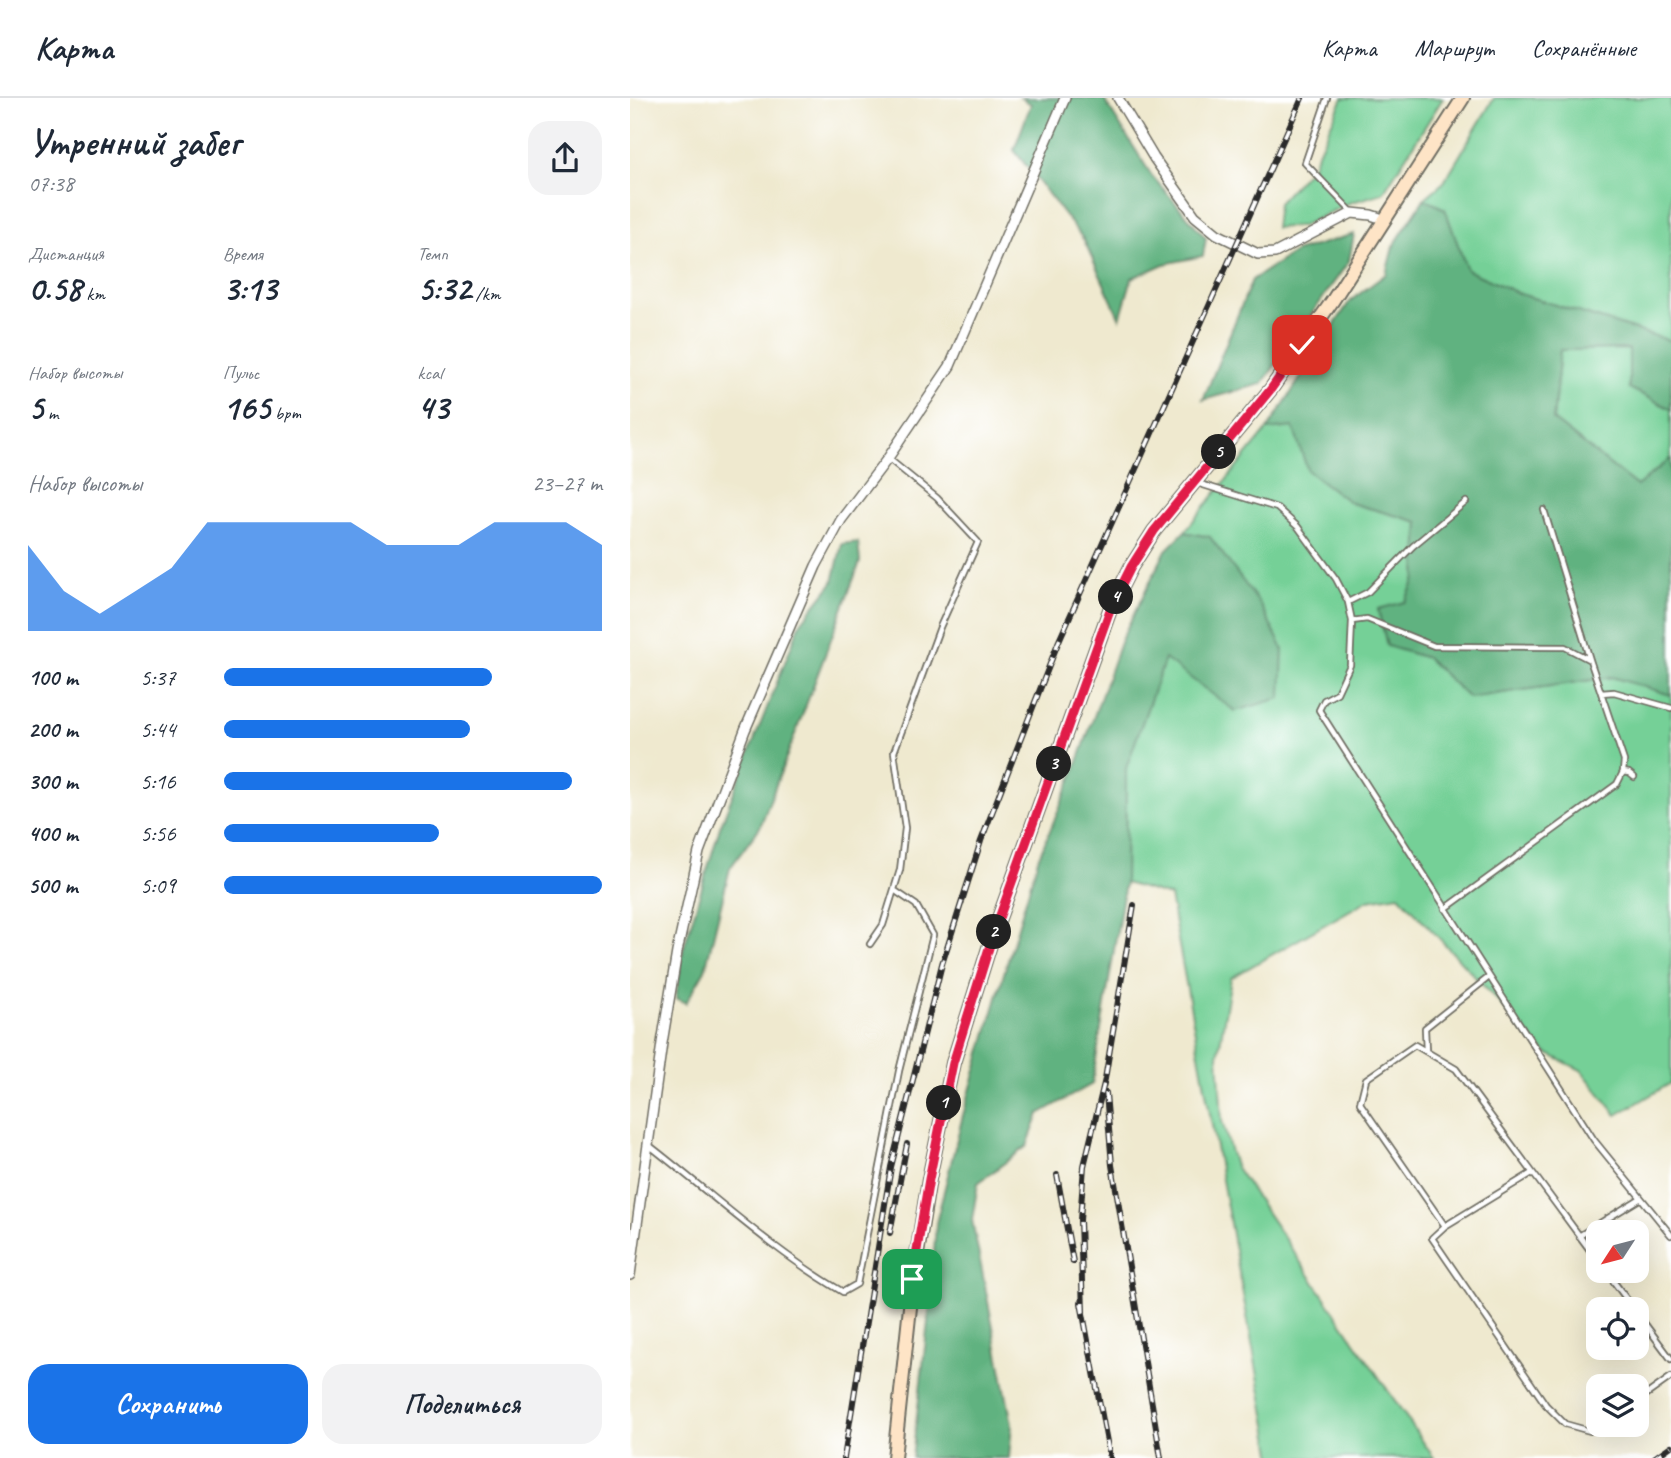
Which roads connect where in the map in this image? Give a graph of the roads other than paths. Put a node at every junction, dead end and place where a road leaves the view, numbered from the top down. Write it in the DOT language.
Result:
graph roads {
  1 [pos="1065,98"];
  2 [pos="1118,98"];
  3 [pos="1327,98"];
  4 [pos="1463,98"];
  5 [pos="1352,213"];
  6 [pos="1386,220"];
  7 [pos="888,458"];
  8 [pos="1194,482"];
  9 [pos="1466,502"];
  10 [pos="1545,510"];
  11 [pos="1348,602"];
  12 [pos="1352,621"];
  13 [pos="1590,660"];
  14 [pos="1601,694"];
  15 [pos="1671,708"];
  16 [pos="1623,772"];
  17 [pos="1634,777"];
  18 [pos="894,890"];
  19 [pos="1445,909"];
  20 [pos="870,944"];
  21 [pos="1489,977"];
  22 [pos="1426,1051"];
  23 [pos="649,1145"];
  24 [pos="1532,1173"];
  25 [pos="1641,1198"];
  26 [pos="1445,1226"];
  27 [pos="1671,1234"];
  28 [pos="1579,1236"];
  29 [pos="1586,1245"];
  30 [pos="630,1275"];
  31 [pos="1649,1329"];
  32 [pos="1671,1359"];
  33 [pos="1671,1377"];
  34 [pos="1649,1393"];
  35 [pos="1586,1430"];
  36 [pos="894,1458"];
  1 -- 7 [label="street"];
  2 -- 5 [label="street"];
  3 -- 5 [label="lane"];
  4 -- 6 [label="main road"];
  5 -- 6 [label="street"];
  6 -- 8 [label="main road"];
  7 -- 18 [label="lane"];
  7 -- 23 [label="street"];
  8 -- 11 [label="lane"];
  8 -- 36 [label="main road"];
  9 -- 11 [label="lane"];
  10 -- 13 [label="lane"];
  11 -- 12 [label="lane"];
  12 -- 13 [label="lane"];
  12 -- 19 [label="lane"];
  13 -- 14 [label="lane"];
  14 -- 15 [label="lane"];
  14 -- 16 [label="lane"];
  16 -- 17 [label="lane"];
  16 -- 19 [label="lane"];
  18 -- 20 [label="lane"];
  18 -- 23 [label="lane"];
  19 -- 21 [label="lane"];
  21 -- 22 [label="lane"];
  21 -- 25 [label="lane"];
  22 -- 24 [label="lane"];
  22 -- 26 [label="lane"];
  23 -- 30 [label="street"];
  24 -- 26 [label="lane"];
  24 -- 28 [label="lane"];
  25 -- 27 [label="lane"];
  25 -- 28 [label="lane"];
  26 -- 35 [label="lane"];
  28 -- 29 [label="lane"];
  31 -- 32 [label="lane"];
  33 -- 34 [label="lane"];
}
